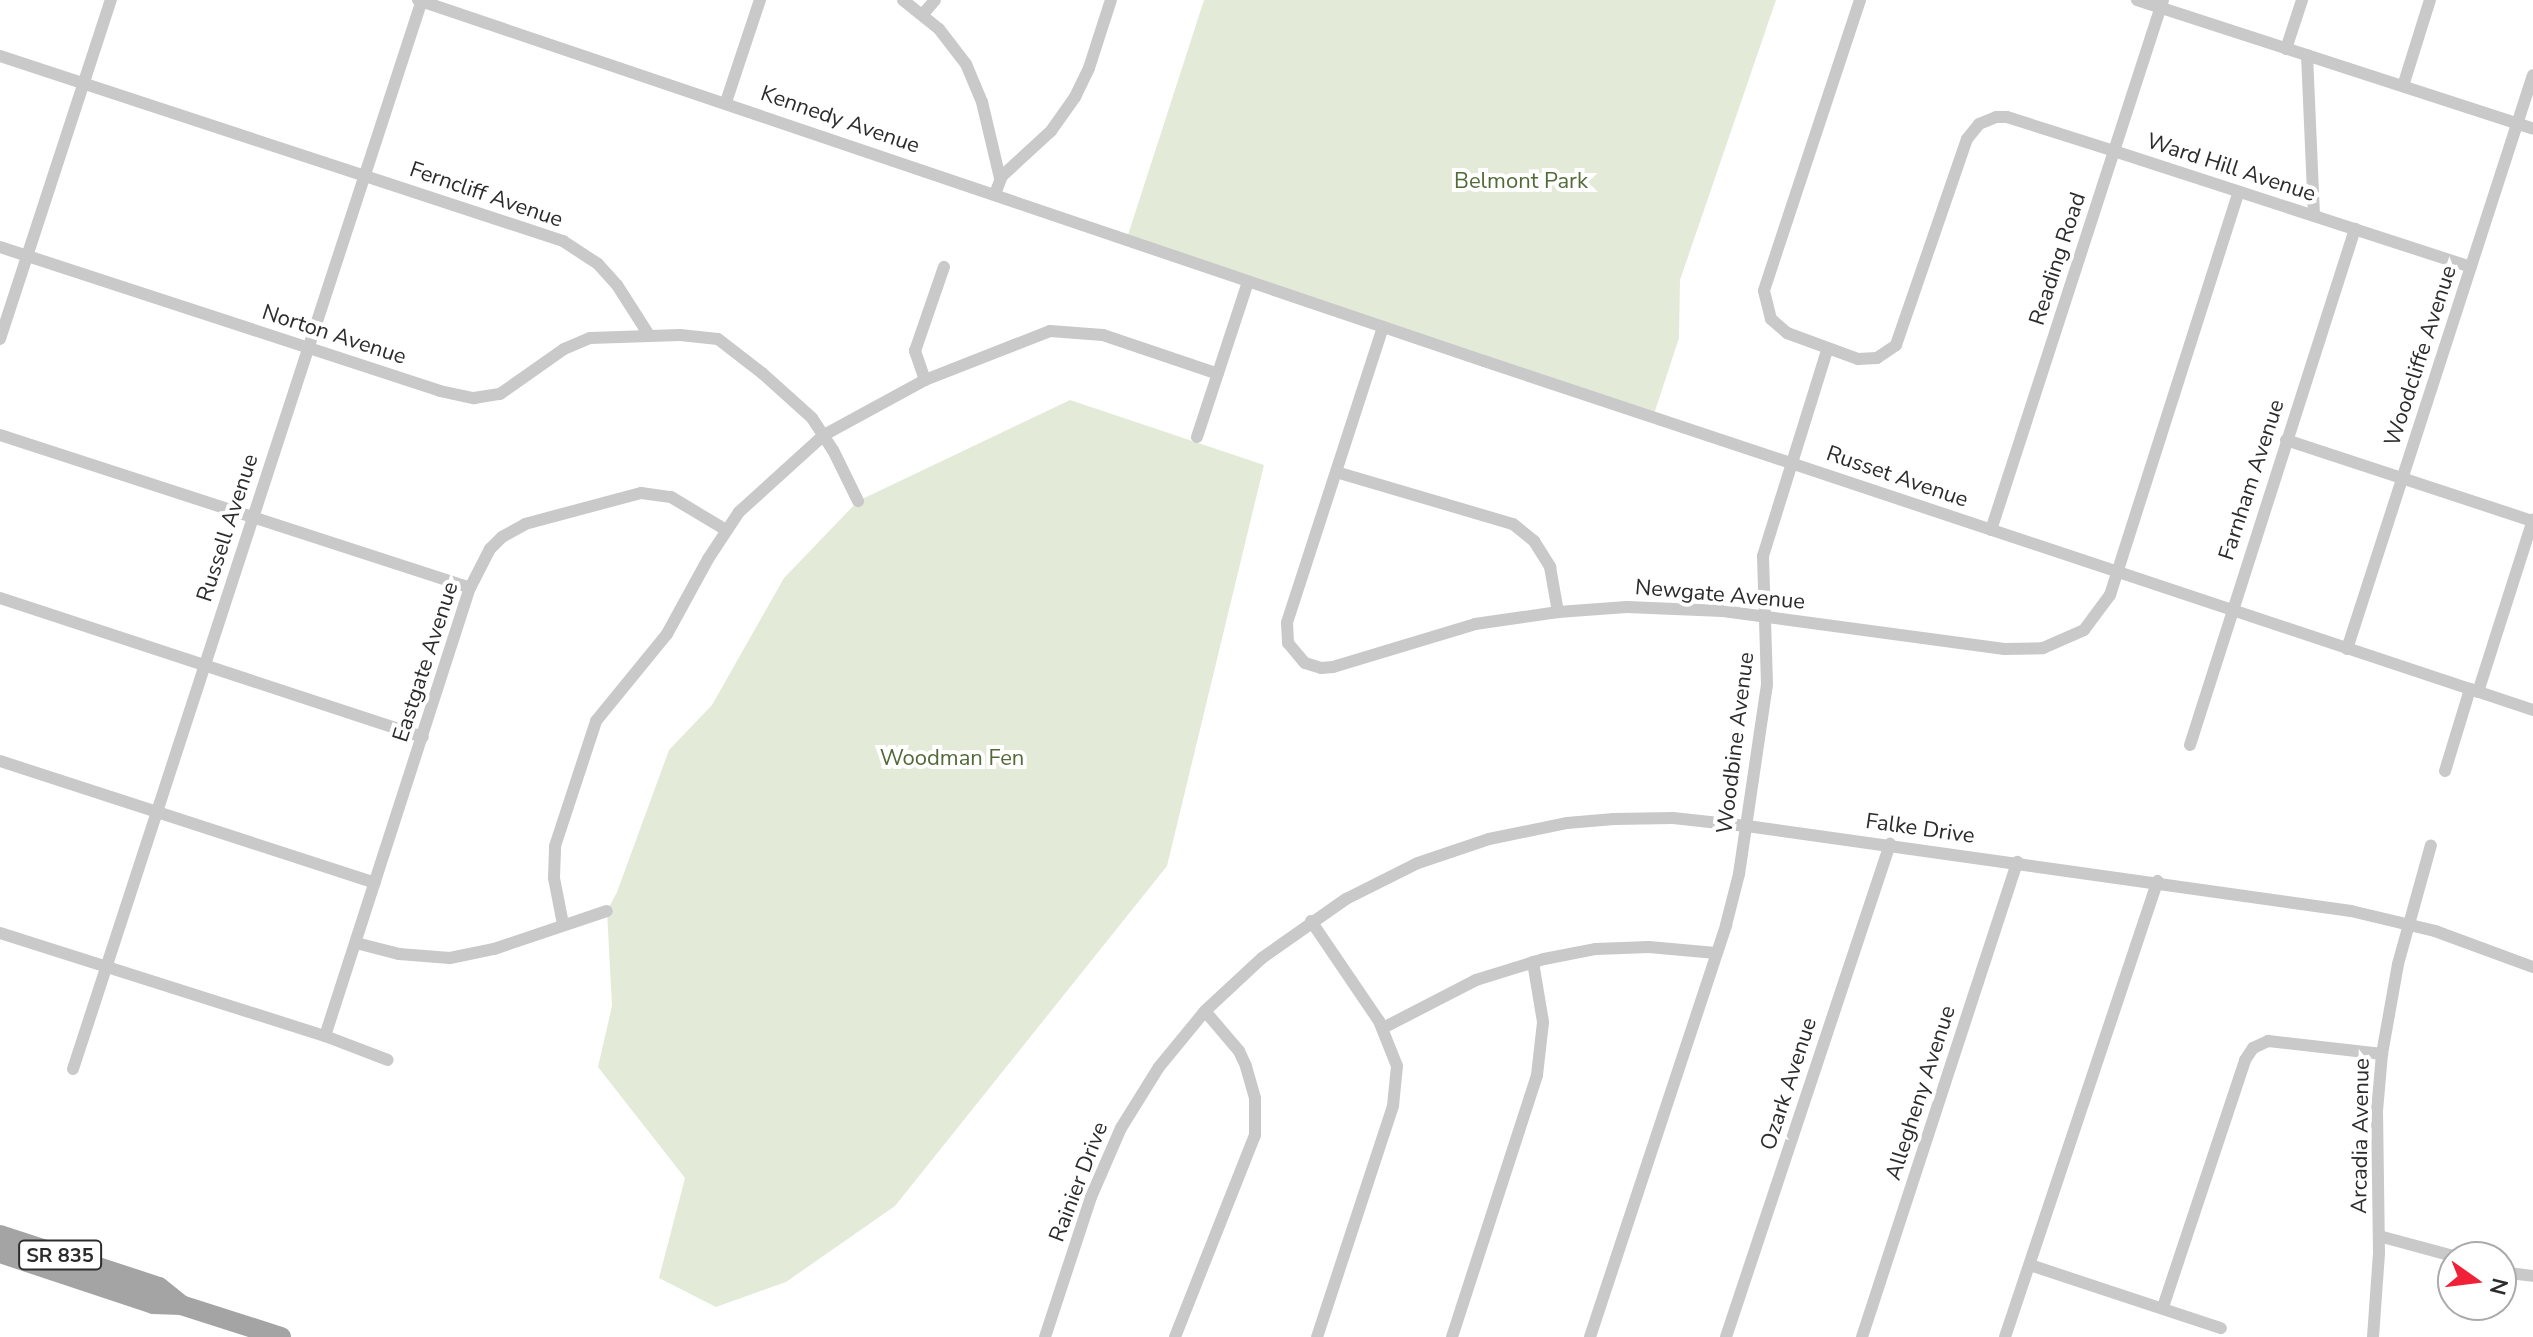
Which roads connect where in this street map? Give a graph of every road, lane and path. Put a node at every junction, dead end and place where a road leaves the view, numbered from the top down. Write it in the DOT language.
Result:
graph roads {
  1 [pos="111,0"];
  2 [pos="420,0"];
  3 [pos="760,0"];
  4 [pos="903,0"];
  5 [pos="935,0"];
  6 [pos="1111,0"];
  7 [pos="1860,0"];
  8 [pos="2137,0"];
  9 [pos="2302,0"];
  10 [pos="2430,0"];
  11 [pos="2161,4"];
  12 [pos="923,14"];
  13 [pos="2286,49"];
  14 [pos="2307,55"];
  15 [pos="0,56"];
  16 [pos="2533,75"];
  17 [pos="83,83"];
  18 [pos="2403,86"];
  19 [pos="726,102"];
  20 [pos="2517,124"];
  21 [pos="2533,129"];
  22 [pos="2114,151"];
  23 [pos="364,175"];
  24 [pos="1000,178"];
  25 [pos="2239,192"];
  26 [pos="995,194"];
  27 [pos="2314,216"];
  28 [pos="2355,229"];
  29 [pos="0,247"];
  30 [pos="27,256"];
  31 [pos="944,267"];
  32 [pos="2471,267"];
  33 [pos="1248,282"];
  34 [pos="1383,327"];
  35 [pos="649,335"];
  36 [pos="0,339"];
  37 [pos="308,347"];
  38 [pos="1827,350"];
  39 [pos="1218,374"];
  40 [pos="925,380"];
  41 [pos="0,435"];
  42 [pos="824,435"];
  43 [pos="1197,437"];
  44 [pos="2286,440"];
  45 [pos="1790,463"];
  46 [pos="1336,472"];
  47 [pos="2401,478"];
  48 [pos="858,501"];
  49 [pos="252,518"];
  50 [pos="2533,520"];
  51 [pos="726,530"];
  52 [pos="1991,530"];
  53 [pos="2118,572"];
  54 [pos="470,588"];
  55 [pos="0,598"];
  56 [pos="2231,610"];
  57 [pos="1558,612"];
  58 [pos="1765,616"];
  59 [pos="2347,649"];
  60 [pos="204,664"];
  61 [pos="2474,690"];
  62 [pos="2533,710"];
  63 [pos="423,737"];
  64 [pos="2190,745"];
  65 [pos="0,761"];
  66 [pos="2445,771"];
  67 [pos="156,812"];
  68 [pos="1747,826"];
  69 [pos="1890,844"];
  70 [pos="2431,845"];
  71 [pos="2017,862"];
  72 [pos="2158,881"];
  73 [pos="375,883"];
  74 [pos="607,911"];
  75 [pos="1311,921"];
  76 [pos="563,924"];
  77 [pos="2409,924"];
  78 [pos="0,933"];
  79 [pos="356,943"];
  80 [pos="1716,953"];
  81 [pos="1533,962"];
  82 [pos="106,966"];
  83 [pos="2533,967"];
  84 [pos="1205,1011"];
  85 [pos="1383,1028"];
  86 [pos="325,1036"];
  87 [pos="2382,1054"];
  88 [pos="388,1060"];
  89 [pos="73,1069"];
  90 [pos="0,1235"];
  91 [pos="2379,1236"];
  92 [pos="2437,1252"];
  93 [pos="0,1253"];
  94 [pos="2030,1265"];
  95 [pos="118,1282"];
  96 [pos="2163,1307"];
  97 [pos="2221,1328"];
  98 [pos="281,1337"];
  99 [pos="1045,1337"];
  100 [pos="1175,1337"];
  101 [pos="1317,1337"];
  102 [pos="1452,1337"];
  103 [pos="1590,1337"];
  104 [pos="1726,1337"];
  105 [pos="1862,1337"];
  106 [pos="2005,1337"];
  107 [pos="2373,1337"];
  1 -- 17 [label="street"];
  2 -- 19 [label="street, Kennedy Avenue"];
  2 -- 23 [label="street, Russell Avenue"];
  3 -- 19 [label="street"];
  4 -- 12 [label="street"];
  5 -- 12 [label="street"];
  6 -- 24 [label="street"];
  7 -- 38 [label="street"];
  8 -- 11 [label="street"];
  9 -- 13 [label="street"];
  10 -- 18 [label="street"];
  11 -- 13 [label="street"];
  11 -- 22 [label="street, Reading Road"];
  12 -- 24 [label="street"];
  13 -- 14 [label="street"];
  14 -- 18 [label="street"];
  14 -- 27 [label="street"];
  15 -- 17 [label="street, Ferncliff Avenue"];
  16 -- 20 [label="street, Woodcliffe Avenue"];
  17 -- 23 [label="street, Ferncliff Avenue"];
  17 -- 30 [label="street"];
  18 -- 20 [label="street"];
  19 -- 26 [label="street, Kennedy Avenue"];
  20 -- 21 [label="street"];
  20 -- 32 [label="street, Woodcliffe Avenue"];
  22 -- 25 [label="street, Ward Hill Avenue"];
  22 -- 38 [label="street, Ward Hill Avenue"];
  22 -- 52 [label="street, Reading Road"];
  23 -- 35 [label="street, Ferncliff Avenue"];
  23 -- 37 [label="street, Russell Avenue"];
  24 -- 26 [label="street"];
  25 -- 27 [label="street, Ward Hill Avenue"];
  25 -- 53 [label="street, Newgate Avenue"];
  26 -- 33 [label="street, Kennedy Avenue"];
  27 -- 28 [label="street, Ward Hill Avenue"];
  28 -- 32 [label="street, Ward Hill Avenue"];
  28 -- 44 [label="street, Farnham Avenue"];
  29 -- 30 [label="street, Norton Avenue"];
  30 -- 36 [label="street"];
  30 -- 37 [label="street, Norton Avenue"];
  31 -- 40 [label="street"];
  32 -- 47 [label="street, Woodcliffe Avenue"];
  33 -- 34 [label="street, Russet Avenue"];
  33 -- 39 [label="street"];
  34 -- 45 [label="street, Russet Avenue"];
  34 -- 46 [label="street"];
  35 -- 37 [label="street, Norton Avenue"];
  35 -- 42 [label="street"];
  37 -- 49 [label="street, Russell Avenue"];
  38 -- 45 [label="street, Woodbine Avenue"];
  39 -- 40 [label="street"];
  39 -- 43 [label="street"];
  40 -- 42 [label="street"];
  41 -- 49 [label="street"];
  42 -- 48 [label="street"];
  42 -- 51 [label="street"];
  44 -- 47 [label="street"];
  44 -- 56 [label="street, Farnham Avenue"];
  45 -- 52 [label="street, Russet Avenue"];
  45 -- 58 [label="street, Woodbine Avenue"];
  46 -- 57 [label="street"];
  46 -- 57 [label="street, Newgate Avenue"];
  47 -- 50 [label="street"];
  47 -- 59 [label="street, Woodcliffe Avenue"];
  49 -- 54 [label="street"];
  49 -- 60 [label="street, Russell Avenue"];
  50 -- 61 [label="street"];
  51 -- 54 [label="street, Eastgate Avenue"];
  51 -- 76 [label="street"];
  52 -- 53 [label="street, Russet Avenue"];
  53 -- 56 [label="street, Russet Avenue"];
  53 -- 58 [label="street, Newgate Avenue"];
  54 -- 63 [label="street, Eastgate Avenue"];
  55 -- 60 [label="street"];
  56 -- 59 [label="street, Russet Avenue"];
  56 -- 64 [label="street, Farnham Avenue"];
  57 -- 58 [label="street, Newgate Avenue"];
  58 -- 68 [label="street, Woodbine Avenue"];
  59 -- 61 [label="street, Russet Avenue"];
  60 -- 63 [label="street"];
  60 -- 67 [label="street, Russell Avenue"];
  61 -- 62 [label="street, Russet Avenue"];
  61 -- 66 [label="street"];
  63 -- 73 [label="street, Eastgate Avenue"];
  65 -- 67 [label="street"];
  67 -- 73 [label="street"];
  67 -- 82 [label="street, Russell Avenue"];
  68 -- 69 [label="street, Falke Drive"];
  68 -- 75 [label="street, Falke Drive"];
  68 -- 80 [label="street, Woodbine Avenue"];
  69 -- 71 [label="street, Falke Drive"];
  69 -- 104 [label="street, Ozark Avenue"];
  70 -- 77 [label="street, Arcadia Avenue"];
  71 -- 72 [label="street, Falke Drive"];
  71 -- 105 [label="street, Allegheny Avenue"];
  72 -- 77 [label="street, Falke Drive"];
  72 -- 94 [label="street"];
  73 -- 79 [label="street, Eastgate Avenue"];
  74 -- 76 [label="street"];
  75 -- 84 [label="street, Rainier Drive"];
  75 -- 85 [label="street"];
  76 -- 79 [label="street"];
  77 -- 83 [label="street, Falke Drive"];
  77 -- 87 [label="street, Arcadia Avenue"];
  78 -- 82 [label="street"];
  79 -- 86 [label="street, Eastgate Avenue"];
  80 -- 81 [label="street"];
  80 -- 103 [label="street, Woodbine Avenue"];
  81 -- 85 [label="street"];
  81 -- 102 [label="street"];
  82 -- 86 [label="street"];
  82 -- 89 [label="street, Russell Avenue"];
  84 -- 99 [label="street, Rainier Drive"];
  84 -- 100 [label="street"];
  85 -- 101 [label="street"];
  86 -- 88 [label="street"];
  87 -- 91 [label="street, Arcadia Avenue"];
  87 -- 96 [label="street"];
  90 -- 95 [label="main road, SR 835"];
  91 -- 92 [label="street"];
  91 -- 107 [label="street, Arcadia Avenue"];
  93 -- 95 [label="main road, SR 835"];
  94 -- 96 [label="street"];
  94 -- 106 [label="street"];
  95 -- 98 [label="main road, SR 835"];
  96 -- 97 [label="street"];
}
